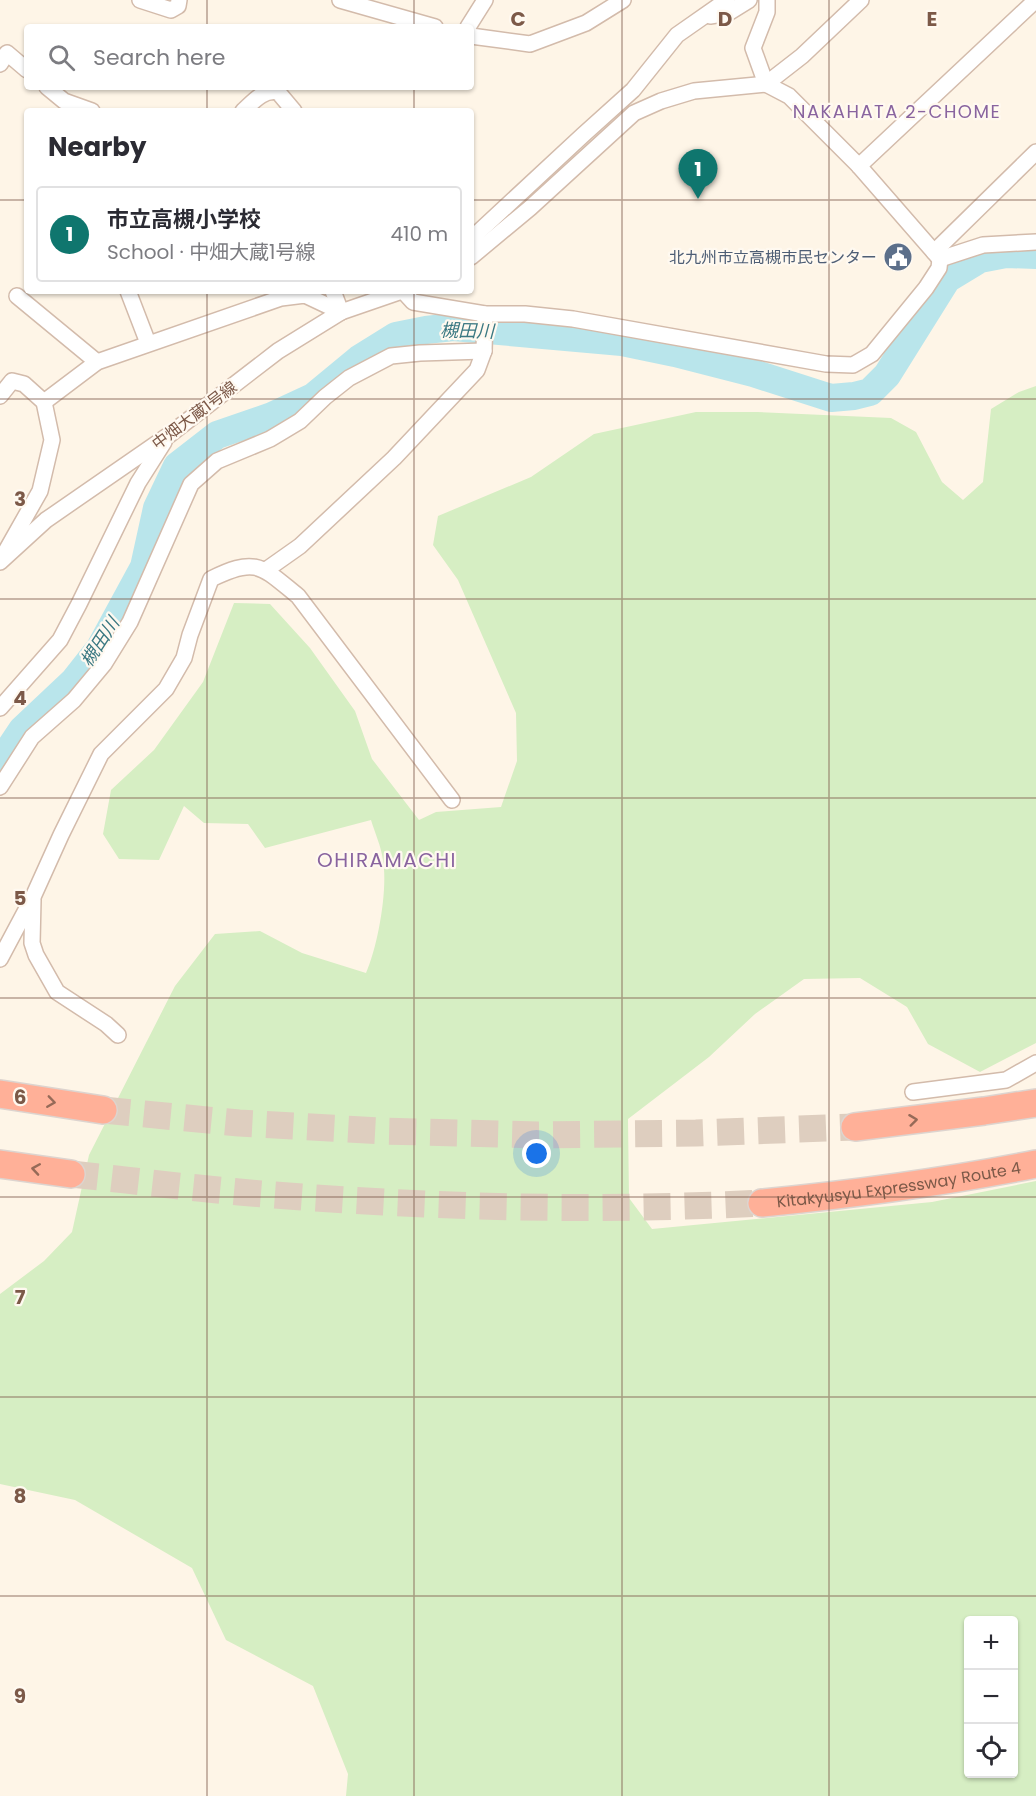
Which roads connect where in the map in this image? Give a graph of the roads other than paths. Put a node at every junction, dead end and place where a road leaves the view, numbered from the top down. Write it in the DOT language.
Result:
graph roads {
  1 [pos="140,0"];
  2 [pos="179,0"];
  3 [pos="340,0"];
  4 [pos="485,0"];
  5 [pos="623,0"];
  6 [pos="728,0"];
  7 [pos="749,0"];
  8 [pos="767,0"];
  9 [pos="861,0"];
  10 [pos="1036,0"];
  11 [pos="704,17"];
  12 [pos="424,24"];
  13 [pos="470,24"];
  14 [pos="474,36"];
  15 [pos="0,64"];
  16 [pos="24,67"];
  17 [pos="765,84"];
  18 [pos="51,90"];
  19 [pos="271,90"];
  20 [pos="271,90"];
  21 [pos="84,108"];
  22 [pos="246,108"];
  23 [pos="291,108"];
  24 [pos="1036,152"];
  25 [pos="859,166"];
  26 [pos="474,236"];
  27 [pos="1036,242"];
  28 [pos="474,255"];
  29 [pos="937,255"];
  30 [pos="129,294"];
  31 [pos="334,294"];
  32 [pos="393,294"];
  33 [pos="405,294"];
  34 [pos="17,296"];
  35 [pos="341,312"];
  36 [pos="486,314"];
  37 [pos="148,343"];
  38 [pos="484,349"];
  39 [pos="97,362"];
  40 [pos="0,396"];
  41 [pos="44,402"];
  42 [pos="168,435"];
  43 [pos="0,561"];
  44 [pos="266,570"];
  45 [pos="0,708"];
  46 [pos="0,788"];
  47 [pos="452,800"];
  48 [pos="33,897"];
  49 [pos="0,959"];
  50 [pos="118,1035"];
  51 [pos="1036,1063"];
  52 [pos="913,1092"];
  53 [pos="0,1094"];
  54 [pos="1036,1103"];
  55 [pos="103,1110"];
  56 [pos="855,1127"];
  57 [pos="0,1164"];
  58 [pos="1036,1164"];
  59 [pos="71,1174"];
  60 [pos="762,1203"];
  1 -- 2 [label="street"];
  3 -- 12 [label="street"];
  4 -- 13 [label="street"];
  5 -- 14 [label="street"];
  6 -- 11 [label="street"];
  7 -- 11 [label="street"];
  8 -- 17 [label="street"];
  9 -- 17 [label="street"];
  10 -- 25 [label="street"];
  11 -- 26 [label="street"];
  15 -- 16 [label="street"];
  17 -- 25 [label="street"];
  17 -- 28 [label="street"];
  18 -- 21 [label="street"];
  19 -- 23 [label="street"];
  20 -- 22 [label="street"];
  24 -- 29 [label="street"];
  25 -- 29 [label="street"];
  27 -- 29 [label="street"];
  29 -- 36 [label="street"];
  30 -- 37 [label="street"];
  31 -- 35 [label="street"];
  32 -- 35 [label="street, 中畑大蔵1号線"];
  33 -- 36 [label="street"];
  34 -- 39 [label="street"];
  35 -- 37 [label="street"];
  35 -- 42 [label="street, 中畑大蔵1号線"];
  36 -- 38 [label="street"];
  37 -- 39 [label="street"];
  38 -- 44 [label="street"];
  38 -- 46 [label="street"];
  39 -- 41 [label="street"];
  40 -- 41 [label="street"];
  41 -- 43 [label="street"];
  42 -- 43 [label="street, 中畑大蔵1号線"];
  42 -- 45 [label="street"];
  44 -- 47 [label="street"];
  44 -- 48 [label="street"];
  48 -- 49 [label="street"];
  48 -- 50 [label="street"];
  51 -- 52 [label="street"];
  53 -- 55 [label="highway, one-way"];
  56 -- 54 [label="highway, one-way"];
  59 -- 57 [label="highway, one-way"];
  58 -- 60 [label="highway, Kitakyusyu Expressway Route 4"];
}
